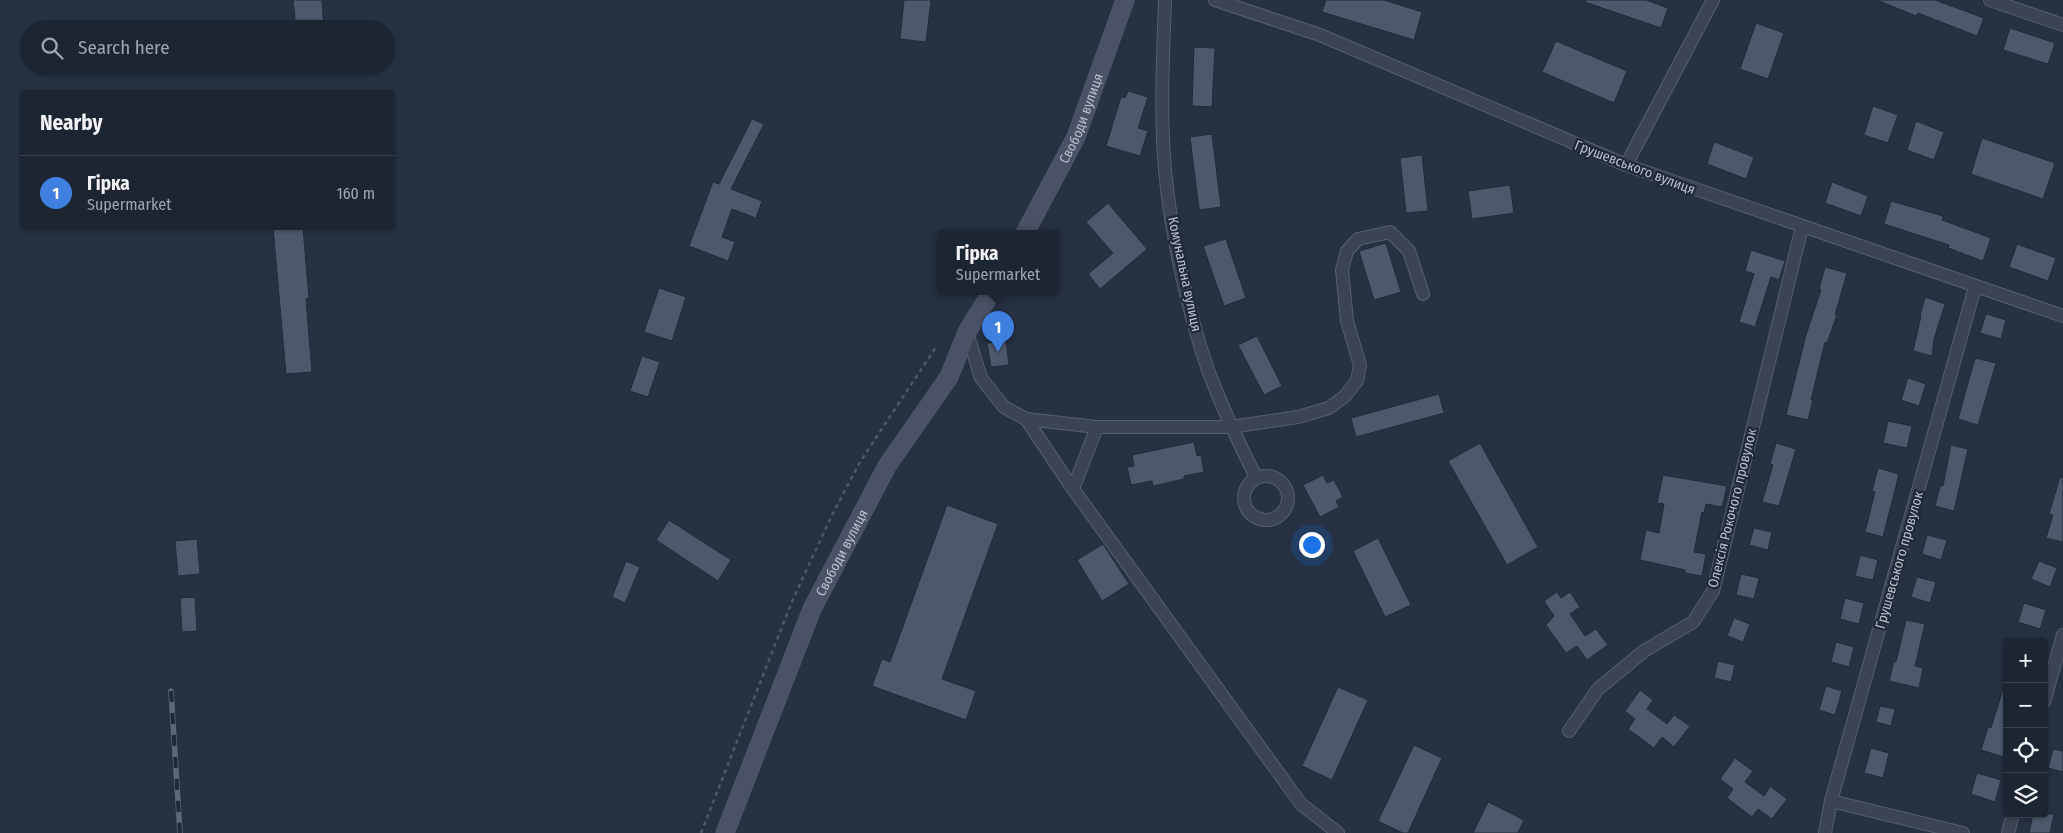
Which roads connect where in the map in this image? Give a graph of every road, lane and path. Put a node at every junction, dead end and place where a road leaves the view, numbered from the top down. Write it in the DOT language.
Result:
graph roads {
  1 [pos="1125,0"];
  2 [pos="1165,0"];
  3 [pos="1214,0"];
  4 [pos="1713,0"];
  5 [pos="1990,0"];
  6 [pos="2063,25"];
  7 [pos="1626,165"];
  8 [pos="1802,227"];
  9 [pos="1027,230"];
  10 [pos="1975,287"];
  11 [pos="1423,294"];
  12 [pos="990,295"];
  13 [pos="2063,316"];
  14 [pos="967,332"];
  15 [pos="1026,419"];
  16 [pos="1097,427"];
  17 [pos="1231,427"];
  18 [pos="1256,477"];
  19 [pos="1073,489"];
  20 [pos="2063,635"];
  21 [pos="2048,688"];
  22 [pos="1569,731"];
  23 [pos="1831,801"];
  24 [pos="2012,818"];
  25 [pos="725,833"];
  26 [pos="1338,833"];
  27 [pos="1824,833"];
  28 [pos="1962,833"];
  29 [pos="2008,833"];
  1 -- 9 [label="main road, Свободи вулиця"];
  2 -- 17 [label="street, Комунальна вулиця"];
  3 -- 7 [label="street, Грушевського вулиця"];
  4 -- 7 [label="street"];
  5 -- 6 [label="street"];
  7 -- 8 [label="street, Грушевського вулиця"];
  8 -- 10 [label="street, Грушевського вулиця"];
  8 -- 22 [label="street, Олексія Рокочого провулок"];
  10 -- 13 [label="street, Грушевського вулиця"];
  10 -- 23 [label="street, Грушевського провулок"];
  11 -- 17 [label="street"];
  12 -- 14 [label="main road, Свободи вулиця"];
  14 -- 15 [label="street"];
  14 -- 25 [label="main road, Свободи вулиця"];
  15 -- 16 [label="street"];
  15 -- 19 [label="street"];
  16 -- 17 [label="street"];
  16 -- 19 [label="street"];
  17 -- 18 [label="street, Комунальна вулиця"];
  19 -- 26 [label="street"];
  20 -- 21 [label="street"];
  23 -- 27 [label="street, Грушевського провулок"];
  23 -- 28 [label="street"];
  24 -- 29 [label="street"];
}
